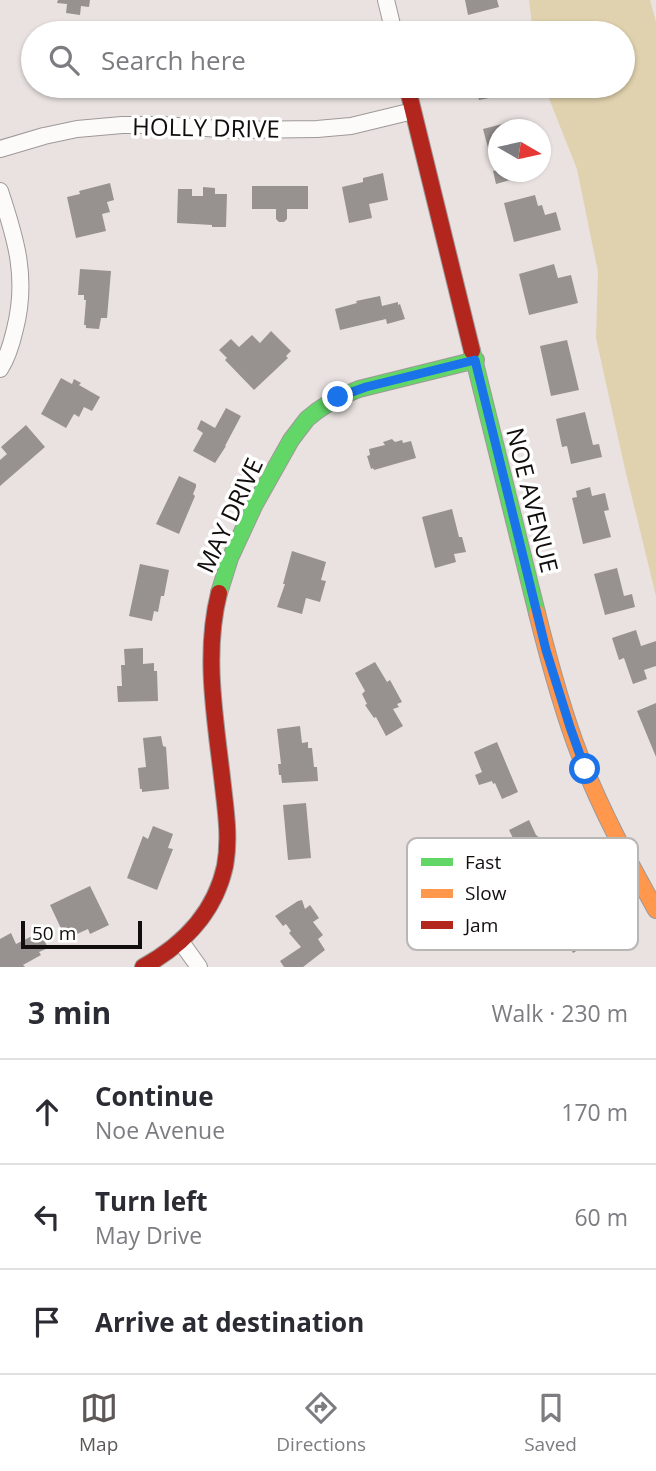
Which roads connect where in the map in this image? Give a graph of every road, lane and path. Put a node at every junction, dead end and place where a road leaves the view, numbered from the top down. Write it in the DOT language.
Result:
graph roads {
  1 [pos="386,0"];
  2 [pos="391,21"];
  3 [pos="410,98"];
  4 [pos="413,111"];
  5 [pos="0,149"];
  6 [pos="0,191"];
  7 [pos="475,360"];
  8 [pos="0,369"];
  9 [pos="619,838"];
  10 [pos="638,875"];
  11 [pos="656,910"];
  12 [pos="181,942"];
  13 [pos="143,967"];
  14 [pos="199,967"];
  1 -- 2 [label="street"];
  3 -- 4 [label="street, NOE AVENUE"];
  4 -- 5 [label="street, HOLLY DRIVE"];
  4 -- 7 [label="street, NOE AVENUE"];
  6 -- 8 [label="street"];
  7 -- 9 [label="street, NOE AVENUE"];
  7 -- 12 [label="street, MAY DRIVE"];
  10 -- 11 [label="street, NOE AVENUE"];
  12 -- 13 [label="street, MAY DRIVE"];
  12 -- 14 [label="street"];
}
